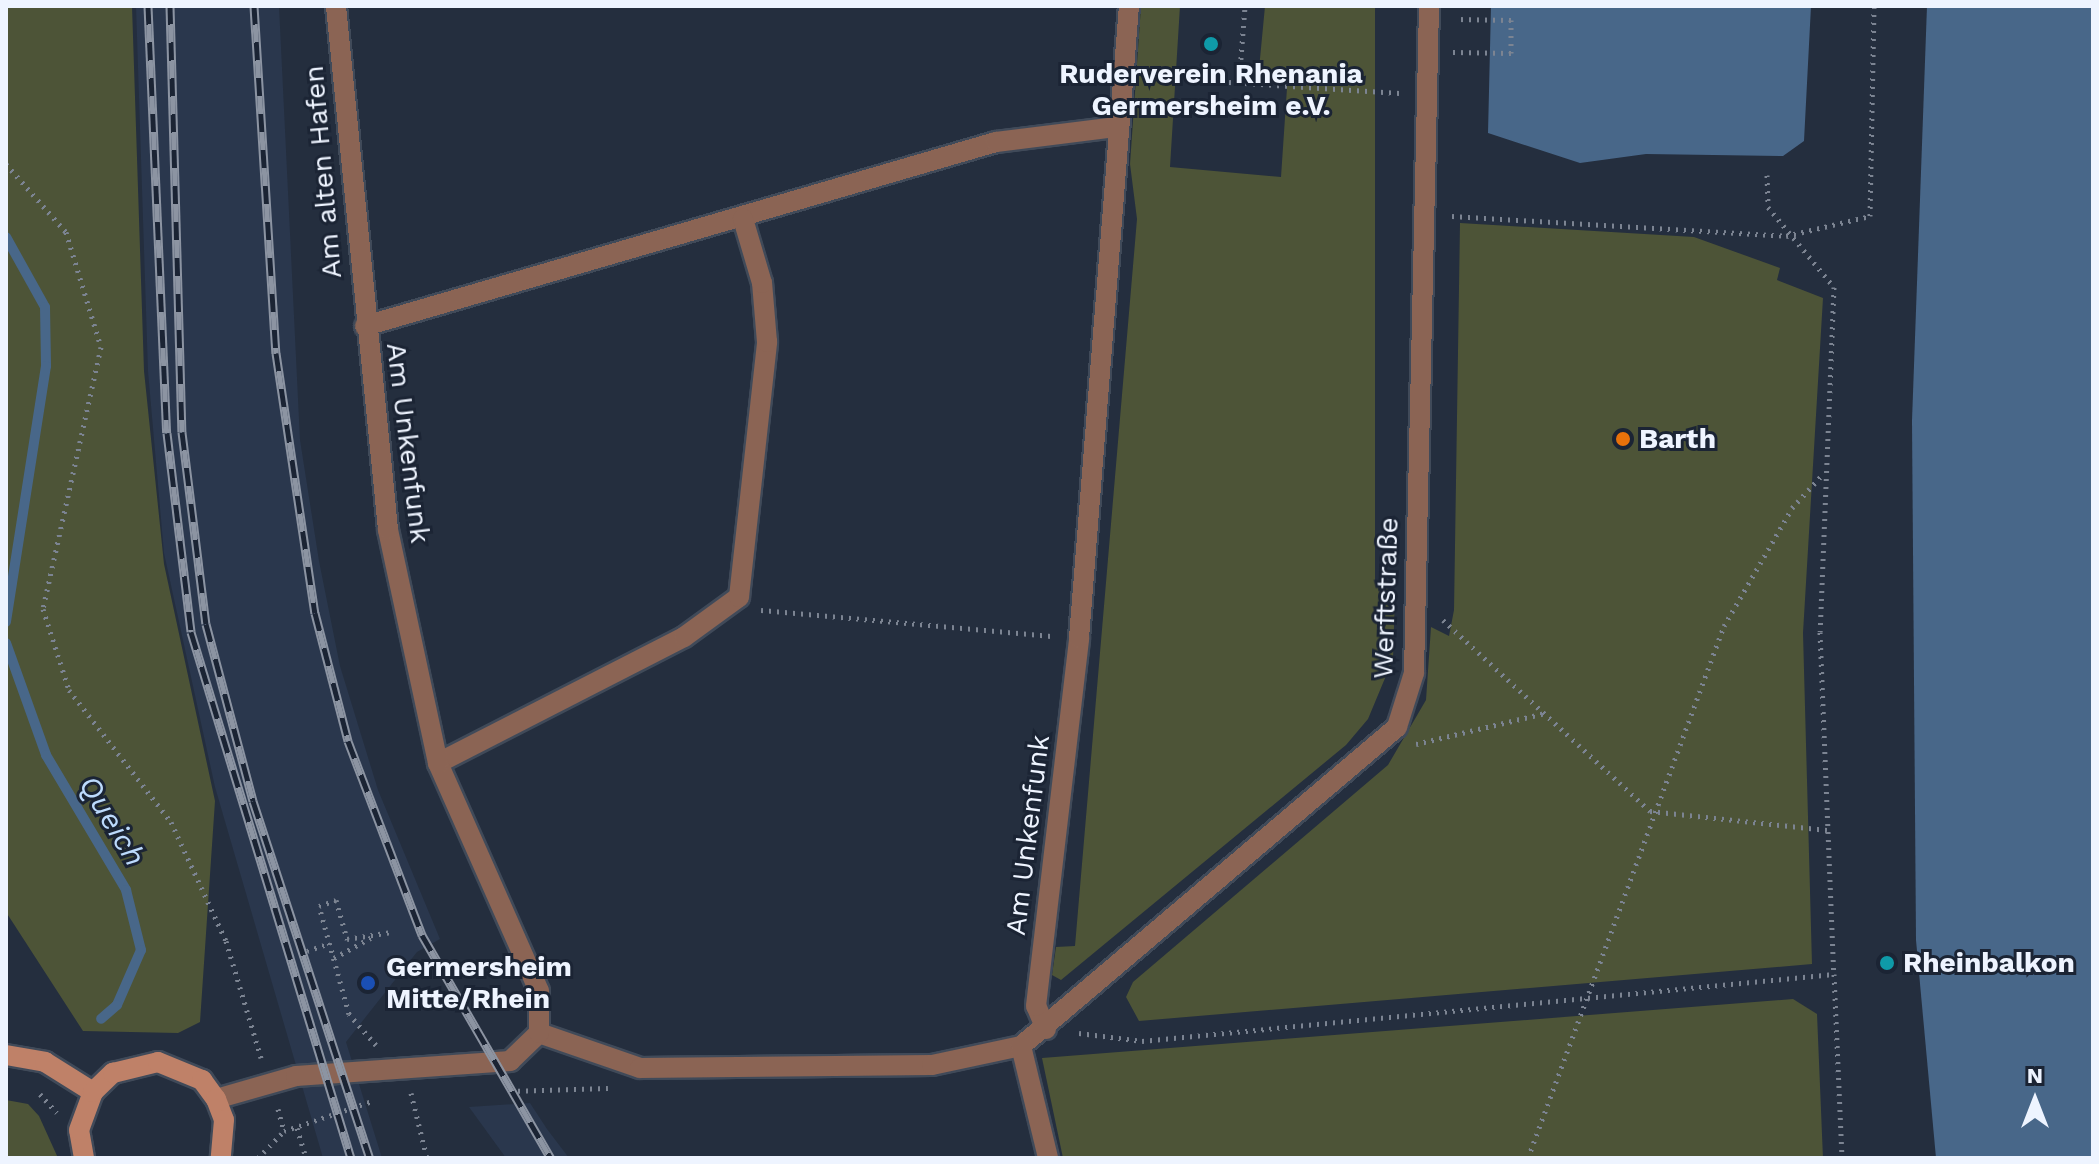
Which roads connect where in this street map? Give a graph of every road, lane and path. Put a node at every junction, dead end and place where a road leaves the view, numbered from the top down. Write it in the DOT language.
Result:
graph roads {
  1 [pos="358,6"];
  2 [pos="1129,6"];
  3 [pos="1245,6"];
  4 [pos="1429,6"];
  5 [pos="1874,6"];
  6 [pos="336,9"];
  7 [pos="1455,19"];
  8 [pos="1453,52"];
  9 [pos="1229,82"];
  10 [pos="1239,83"];
  11 [pos="1427,94"];
  12 [pos="1117,127"];
  13 [pos="6,164"];
  14 [pos="1767,175"];
  15 [pos="1425,215"];
  16 [pos="743,219"];
  17 [pos="1786,236"];
  18 [pos="365,326"];
  19 [pos="1825,473"];
  20 [pos="739,597"];
  21 [pos="1416,612"];
  22 [pos="1079,638"];
  23 [pos="1545,713"];
  24 [pos="1372,755"];
  25 [pos="438,763"];
  26 [pos="1650,811"];
  27 [pos="1827,830"];
  28 [pos="391,932"];
  29 [pos="372,937"];
  30 [pos="330,943"];
  31 [pos="307,951"];
  32 [pos="334,958"];
  33 [pos="1834,974"];
  34 [pos="1586,997"];
  35 [pos="1046,1029"];
  36 [pos="539,1033"];
  37 [pos="1021,1046"];
  38 [pos="377,1049"];
  39 [pos="6,1055"];
  40 [pos="260,1056"];
  41 [pos="640,1068"];
  42 [pos="28,1087"];
  43 [pos="502,1091"];
  44 [pos="93,1092"];
  45 [pos="411,1094"];
  46 [pos="426,1094"];
  47 [pos="395,1097"];
  48 [pos="216,1099"];
  49 [pos="380,1099"];
  50 [pos="63,1125"];
  51 [pos="297,1128"];
  52 [pos="84,1158"];
  53 [pos="221,1158"];
  54 [pos="258,1158"];
  55 [pos="306,1158"];
  56 [pos="427,1158"];
  57 [pos="1048,1158"];
  58 [pos="1528,1158"];
  59 [pos="1842,1158"];
  1 -- 6 [label="street, Am alten Hafen"];
  2 -- 12 [label="street, Am Unkenfunk"];
  3 -- 10 [label="path"];
  4 -- 11 [label="street, Werftstraße"];
  5 -- 17 [label="path"];
  6 -- 18 [label="street, Am alten Hafen"];
  7 -- 8 [label="path"];
  9 -- 10 [label="path"];
  10 -- 11 [label="path"];
  11 -- 15 [label="street, Werftstraße"];
  12 -- 16 [label="street, Am Unkenfunk"];
  12 -- 22 [label="street, Am Unkenfunk"];
  13 -- 40 [label="path"];
  14 -- 17 [label="path"];
  15 -- 17 [label="path"];
  15 -- 21 [label="street, Werftstraße"];
  16 -- 18 [label="street, Am Unkenfunk"];
  16 -- 20 [label="street"];
  17 -- 19 [label="path"];
  18 -- 25 [label="street, Am Unkenfunk"];
  19 -- 26 [label="path"];
  19 -- 27 [label="path"];
  20 -- 22 [label="path"];
  20 -- 25 [label="street"];
  21 -- 23 [label="path"];
  21 -- 24 [label="street, Werftstraße"];
  22 -- 35 [label="street, Am Unkenfunk"];
  23 -- 24 [label="path"];
  23 -- 26 [label="path"];
  24 -- 35 [label="street, Werftstraße"];
  25 -- 36 [label="street, Am Unkenfunk"];
  26 -- 27 [label="path"];
  26 -- 34 [label="path"];
  27 -- 33 [label="path"];
  28 -- 29 [label="path"];
  29 -- 30 [label="path"];
  29 -- 32 [label="path"];
  30 -- 31 [label="path"];
  30 -- 32 [label="path"];
  32 -- 38 [label="path"];
  33 -- 34 [label="path"];
  33 -- 59 [label="path"];
  34 -- 35 [label="path"];
  34 -- 58 [label="path"];
  35 -- 37 [label="street"];
  36 -- 41 [label="street"];
  36 -- 48 [label="street"];
  37 -- 41 [label="street"];
  37 -- 57 [label="street"];
  39 -- 44 [label="street"];
  41 -- 43 [label="path"];
  42 -- 50 [label="path"];
  44 -- 48 [label="street"];
  44 -- 52 [label="street"];
  45 -- 46 [label="path"];
  45 -- 47 [label="path"];
  45 -- 56 [label="path"];
  48 -- 53 [label="street"];
  49 -- 51 [label="path"];
  51 -- 54 [label="path"];
  51 -- 55 [label="path"];
}
